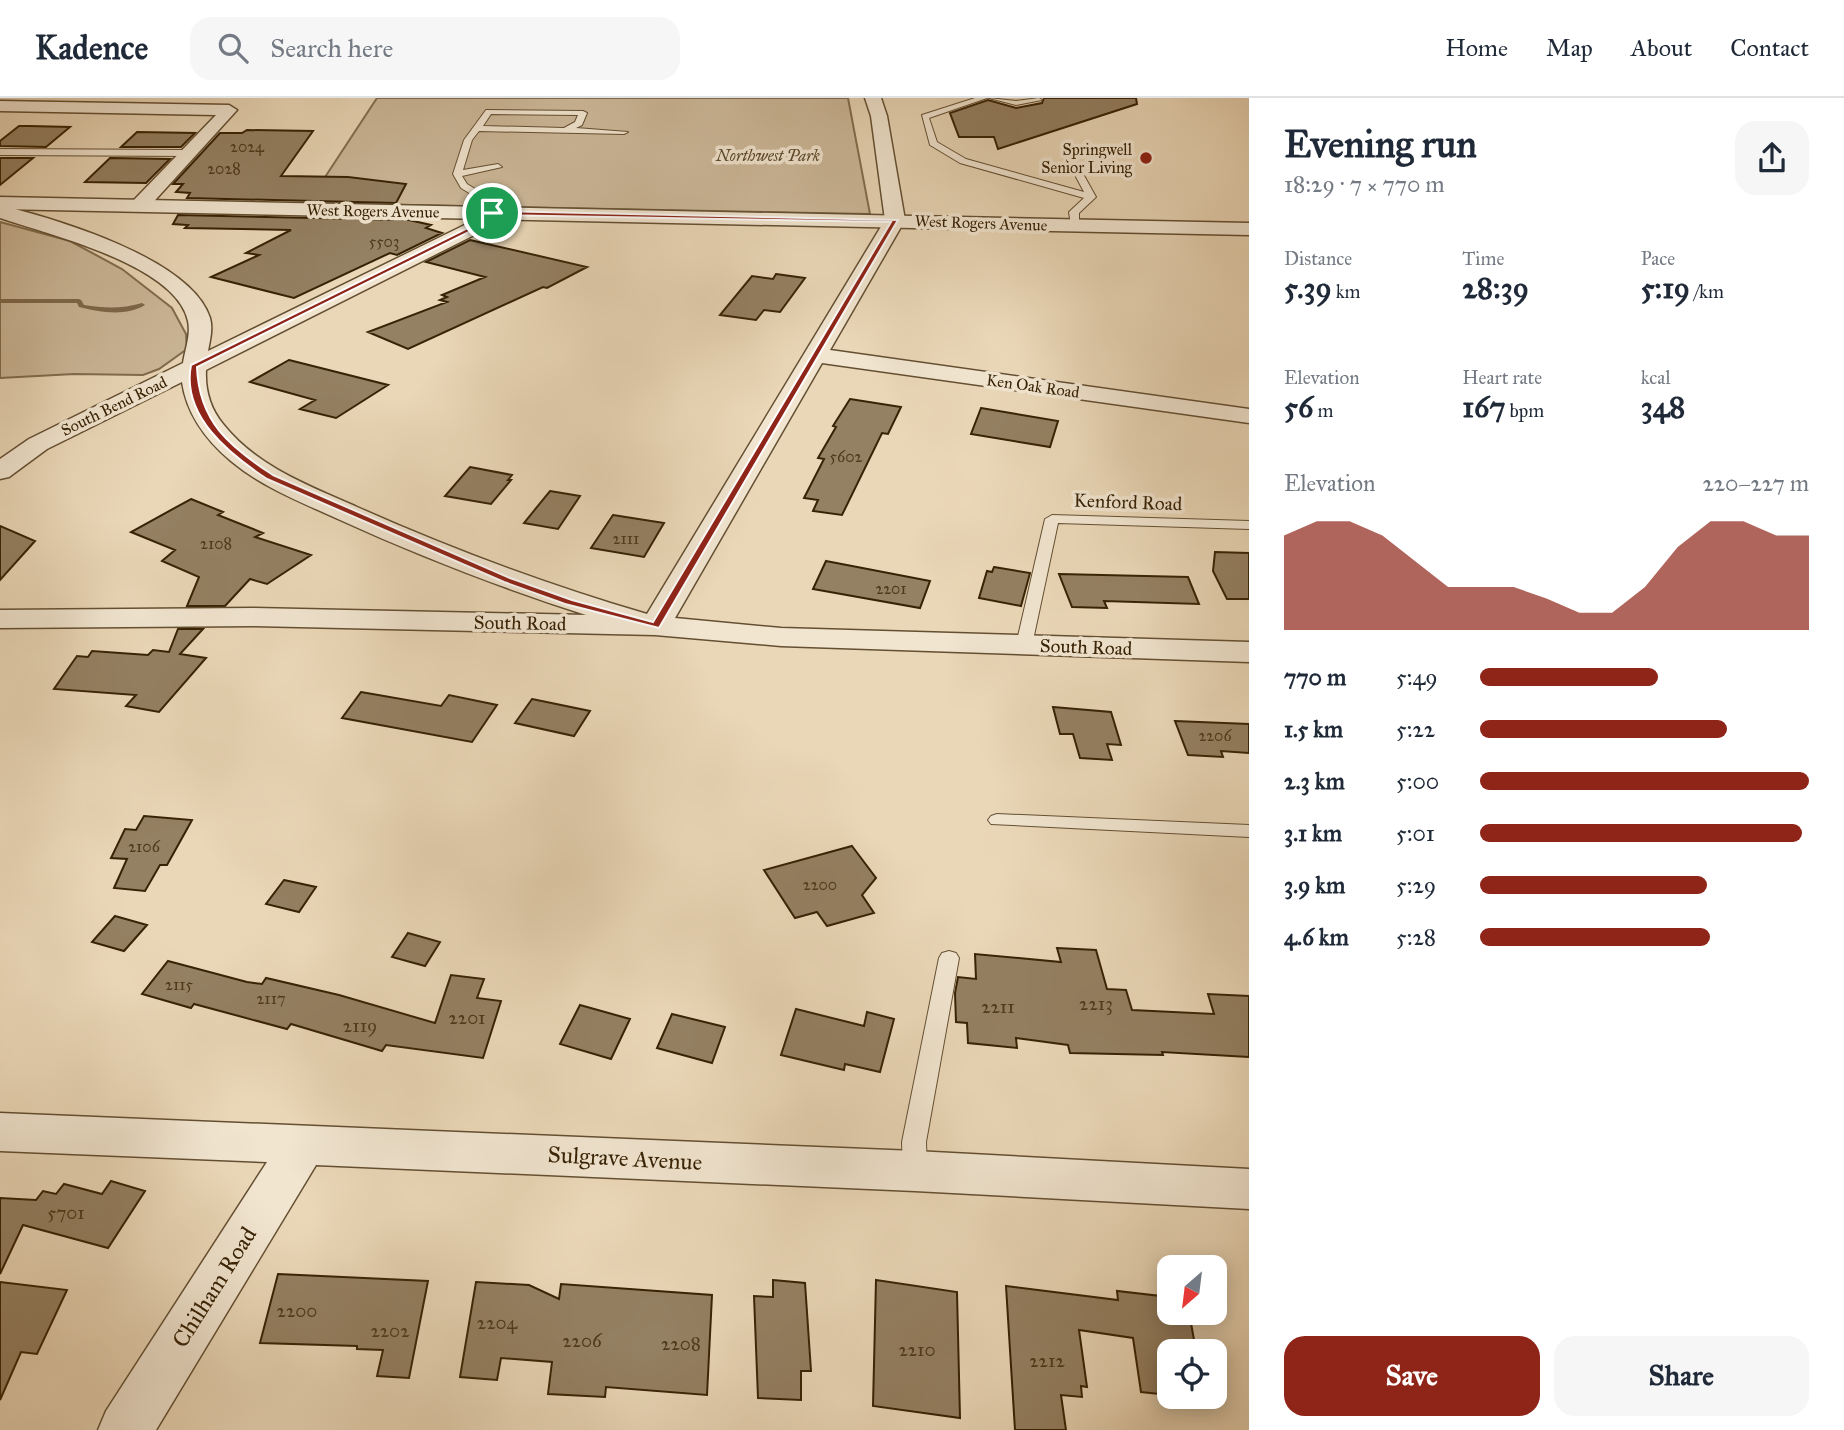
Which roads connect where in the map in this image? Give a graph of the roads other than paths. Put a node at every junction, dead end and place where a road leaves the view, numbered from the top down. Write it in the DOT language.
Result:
graph roads {
  1 [pos="873,98"];
  2 [pos="983,98"];
  3 [pos="993,98"];
  4 [pos="1038,100"];
  5 [pos="0,106"];
  6 [pos="475,128"];
  7 [pos="565,131"];
  8 [pos="624,132"];
  9 [pos="0,152"];
  10 [pos="190,153"];
  11 [pos="1069,156"];
  12 [pos="498,167"];
  13 [pos="457,174"];
  14 [pos="1091,197"];
  15 [pos="0,203"];
  16 [pos="139,205"];
  17 [pos="0,211"];
  18 [pos="492,213"];
  19 [pos="895,220"];
  20 [pos="1076,225"];
  21 [pos="1249,229"];
  22 [pos="817,355"];
  23 [pos="193,366"];
  24 [pos="1249,416"];
  25 [pos="0,471"];
  26 [pos="1249,525"];
  27 [pos="0,619"];
  28 [pos="655,626"];
  29 [pos="1024,645"];
  30 [pos="1249,652"];
  31 [pos="997,820"];
  32 [pos="1249,831"];
  33 [pos="949,958"];
  34 [pos="0,1132"];
  35 [pos="304,1144"];
  36 [pos="915,1171"];
  37 [pos="1249,1189"];
  38 [pos="125,1430"];
  1 -- 19 [label="street"];
  2 -- 14 [label="lane"];
  3 -- 4 [label="lane"];
  5 -- 10 [label="street"];
  6 -- 7 [label="lane"];
  6 -- 7 [label="lane"];
  6 -- 13 [label="lane"];
  7 -- 8 [label="lane"];
  9 -- 10 [label="lane"];
  10 -- 16 [label="street"];
  11 -- 14 [label="lane"];
  12 -- 13 [label="lane"];
  13 -- 18 [label="lane"];
  14 -- 20 [label="lane"];
  15 -- 16 [label="street, West Rogers Avenue"];
  16 -- 18 [label="street, West Rogers Avenue"];
  17 -- 23 [label="street"];
  18 -- 19 [label="street, West Rogers Avenue"];
  18 -- 23 [label="street, South Bend Road"];
  19 -- 20 [label="street, West Rogers Avenue"];
  19 -- 22 [label="street"];
  20 -- 21 [label="street, West Rogers Avenue"];
  22 -- 24 [label="street, Ken Oak Road"];
  22 -- 28 [label="street"];
  23 -- 25 [label="street, South Bend Road"];
  23 -- 28 [label="street"];
  26 -- 29 [label="lane, Kenford Road"];
  27 -- 28 [label="street, South Road"];
  28 -- 29 [label="street, South Road"];
  29 -- 30 [label="street, South Road"];
  31 -- 32 [label="lane"];
  33 -- 36 [label="lane"];
  34 -- 35 [label="street, Sulgrave Avenue"];
  35 -- 36 [label="street, Sulgrave Avenue"];
  35 -- 38 [label="street, Chilham Road"];
  36 -- 37 [label="street, Sulgrave Avenue"];
}
